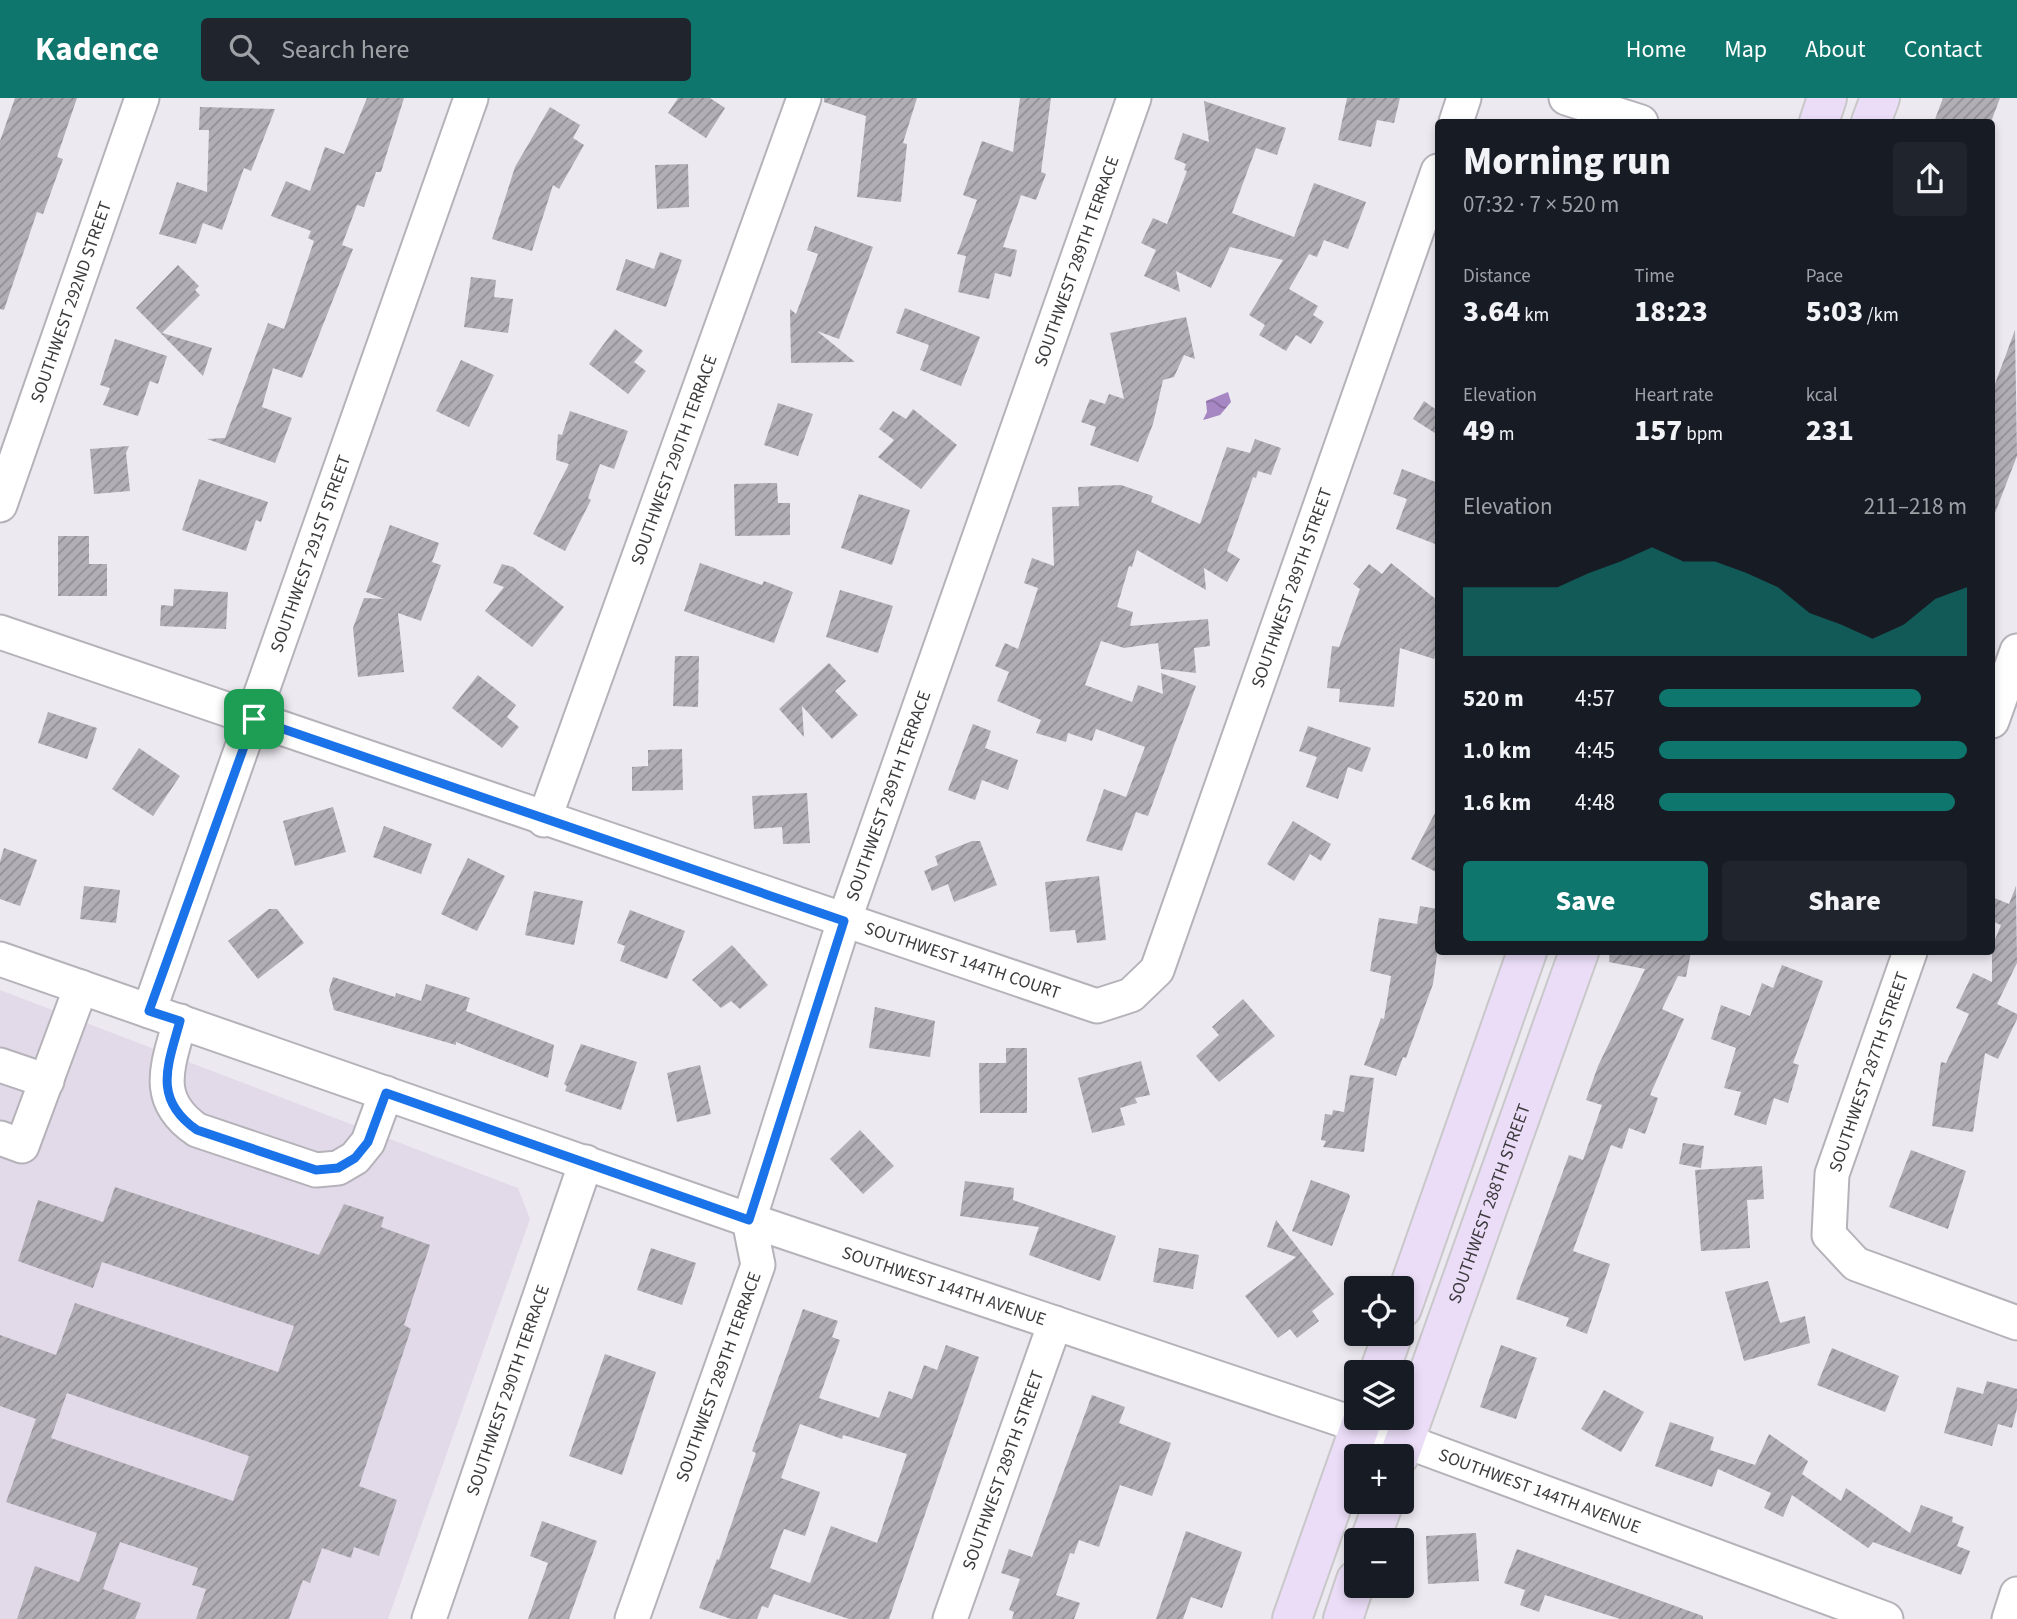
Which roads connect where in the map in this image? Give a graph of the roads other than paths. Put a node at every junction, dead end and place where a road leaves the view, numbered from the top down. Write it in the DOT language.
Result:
graph roads {
  1 [pos="142,98"];
  2 [pos="471,98"];
  3 [pos="804,98"];
  4 [pos="1134,98"];
  5 [pos="1464,98"];
  6 [pos="1566,98"];
  7 [pos="1827,98"];
  8 [pos="1880,98"];
  9 [pos="1456,119"];
  10 [pos="1632,119"];
  11 [pos="1820,119"];
  12 [pos="1872,119"];
  13 [pos="1435,180"];
  14 [pos="0,505"];
  15 [pos="0,632"];
  16 [pos="2017,651"];
  17 [pos="1995,713"];
  18 [pos="254,719"];
  19 [pos="544,820"];
  20 [pos="844,921"];
  21 [pos="1526,955"];
  22 [pos="1578,955"];
  23 [pos="1909,955"];
  24 [pos="0,959"];
  25 [pos="81,987"];
  26 [pos="1131,995"];
  27 [pos="165,1016"];
  28 [pos="0,1065"];
  29 [pos="47,1081"];
  30 [pos="386,1093"];
  31 [pos="0,1138"];
  32 [pos="586,1162"];
  33 [pos="749,1220"];
  34 [pos="1413,1276"];
  35 [pos="2017,1323"];
  36 [pos="1055,1324"];
  37 [pos="1344,1416"];
  38 [pos="1359,1430"];
  39 [pos="1374,1430"];
  40 [pos="1396,1444"];
  41 [pos="1403,1444"];
  42 [pos="1414,1452"];
  43 [pos="2017,1594"];
  44 [pos="1350,1598"];
  45 [pos="429,1619"];
  46 [pos="632,1619"];
  47 [pos="950,1619"];
  48 [pos="1292,1619"];
  49 [pos="1343,1619"];
  50 [pos="1886,1619"];
  51 [pos="2009,1619"];
  1 -- 14 [label="street, SOUTHWEST 292ND STREET"];
  2 -- 18 [label="street, SOUTHWEST 291ST STREET"];
  3 -- 19 [label="street, SOUTHWEST 290TH TERRACE"];
  4 -- 20 [label="street, SOUTHWEST 289TH TERRACE"];
  5 -- 9 [label="street"];
  6 -- 10 [label="street"];
  7 -- 11 [label="main road"];
  8 -- 12 [label="main road"];
  13 -- 26 [label="street, SOUTHWEST 289TH STREET"];
  15 -- 18 [label="street, SOUTHWEST 144TH COURT"];
  16 -- 17 [label="street"];
  18 -- 19 [label="street, SOUTHWEST 144TH COURT"];
  18 -- 27 [label="street, SOUTHWEST 291ST STREET"];
  19 -- 20 [label="street, SOUTHWEST 144TH COURT"];
  20 -- 26 [label="street, SOUTHWEST 144TH COURT"];
  20 -- 33 [label="street, SOUTHWEST 289TH TERRACE"];
  21 -- 34 [label="main road"];
  22 -- 41 [label="main road, SOUTHWEST 288TH STREET"];
  23 -- 35 [label="street, SOUTHWEST 287TH STREET"];
  24 -- 25 [label="street, SOUTHWEST 144TH AVENUE"];
  25 -- 27 [label="street, SOUTHWEST 144TH AVENUE"];
  25 -- 29 [label="street"];
  27 -- 30 [label="street, SOUTHWEST 144TH AVENUE"];
  27 -- 30 [label="street, SOUTHWEST 291ST STREET"];
  28 -- 29 [label="street"];
  29 -- 31 [label="street"];
  30 -- 32 [label="street, SOUTHWEST 144TH AVENUE"];
  32 -- 33 [label="street, SOUTHWEST 144TH AVENUE"];
  32 -- 45 [label="street, SOUTHWEST 290TH TERRACE"];
  33 -- 36 [label="street, SOUTHWEST 144TH AVENUE"];
  33 -- 46 [label="street, SOUTHWEST 289TH TERRACE"];
  36 -- 37 [label="street, SOUTHWEST 144TH AVENUE"];
  36 -- 47 [label="street, SOUTHWEST 289TH STREET"];
  38 -- 48 [label="main road"];
  39 -- 40 [label="street, SOUTHWEST 144TH AVENUE"];
  42 -- 50 [label="street, SOUTHWEST 144TH AVENUE"];
  43 -- 51 [label="street"];
  44 -- 49 [label="main road"];
}
